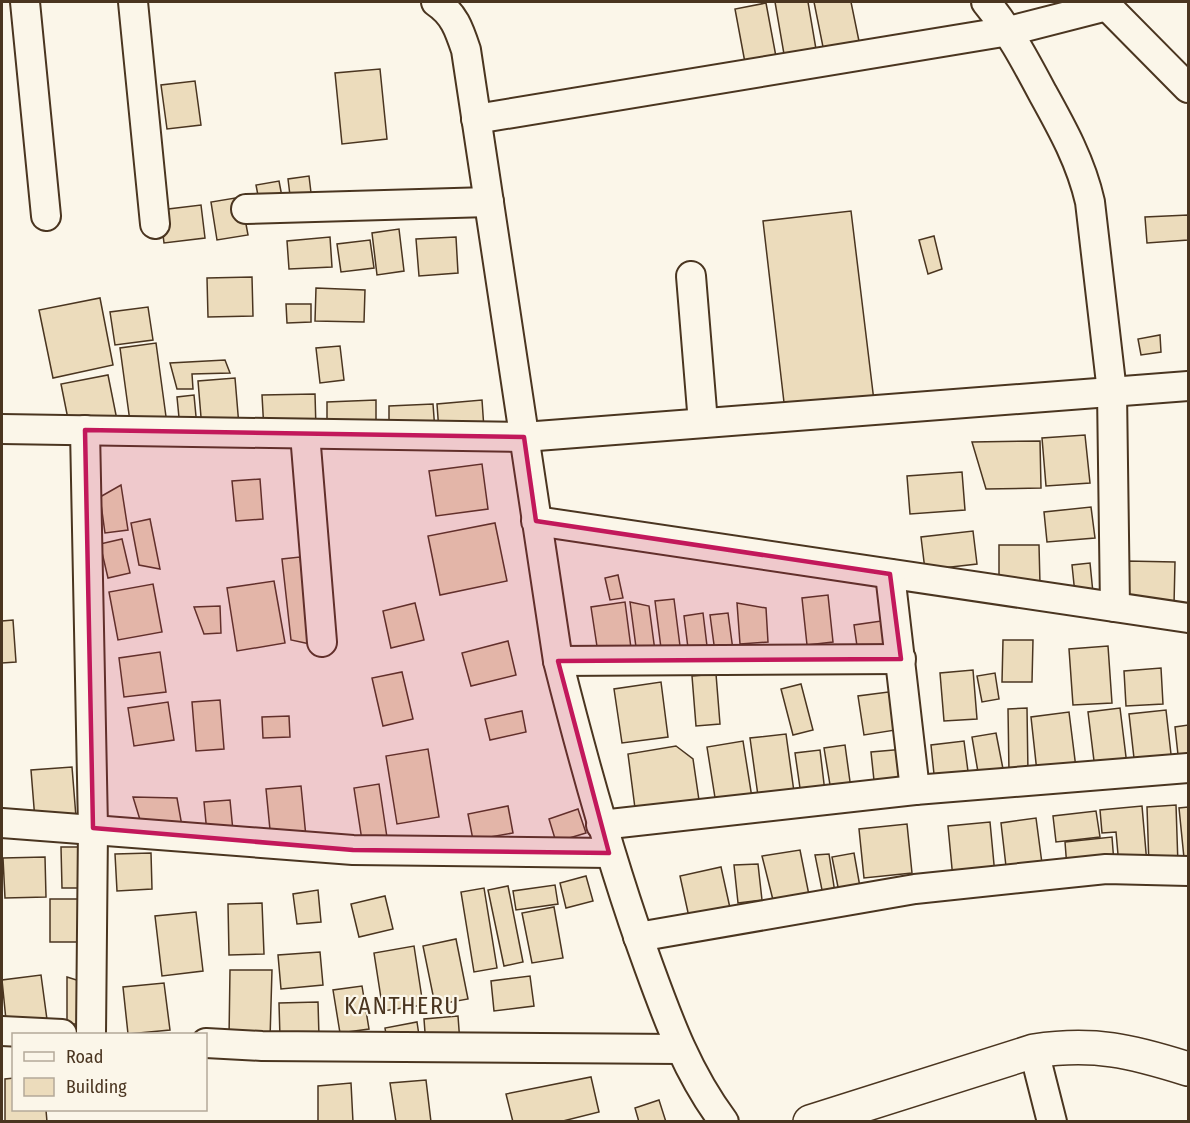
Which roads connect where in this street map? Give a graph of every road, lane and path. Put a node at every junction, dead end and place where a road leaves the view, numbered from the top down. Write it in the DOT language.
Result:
graph roads {
  1 [pos="25,2"];
  2 [pos="133,2"];
  3 [pos="986,2"];
  4 [pos="1105,4"];
  5 [pos="446,5"];
  6 [pos="1009,31"];
  7 [pos="1188,88"];
  8 [pos="476,119"];
  9 [pos="489,202"];
  10 [pos="246,209"];
  11 [pos="46,216"];
  12 [pos="154,224"];
  13 [pos="691,276"];
  14 [pos="1188,387"];
  15 [pos="1112,392"];
  16 [pos="704,423"];
  17 [pos="2,429"];
  18 [pos="85,430"];
  19 [pos="305,434"];
  20 [pos="524,437"];
  21 [pos="536,521"];
  22 [pos="890,573"];
  23 [pos="1115,607"];
  24 [pos="1188,618"];
  25 [pos="322,642"];
  26 [pos="902,659"];
  27 [pos="558,661"];
  28 [pos="1188,768"];
  29 [pos="915,790"];
  30 [pos="2,823"];
  31 [pos="601,825"];
  32 [pos="93,828"];
  33 [pos="609,853"];
  34 [pos="1188,871"];
  35 [pos="638,937"];
  36 [pos="2,1031"];
  37 [pos="32,1033"];
  38 [pos="91,1033"];
  39 [pos="207,1043"];
  40 [pos="680,1049"];
  41 [pos="1034,1051"];
  42 [pos="1188,1069"];
  43 [pos="724,1122"];
  44 [pos="810,1122"];
  45 [pos="1052,1122"];
  1 -- 11 [label="street"];
  2 -- 12 [label="street"];
  3 -- 6 [label="street"];
  4 -- 6 [label="street"];
  4 -- 7 [label="street"];
  5 -- 8 [label="street"];
  6 -- 8 [label="street"];
  6 -- 15 [label="street"];
  8 -- 9 [label="street"];
  9 -- 10 [label="street"];
  9 -- 20 [label="street"];
  13 -- 16 [label="street"];
  14 -- 15 [label="street"];
  15 -- 16 [label="street"];
  15 -- 23 [label="street"];
  16 -- 20 [label="street"];
  17 -- 18 [label="street"];
  18 -- 19 [label="street"];
  18 -- 32 [label="street"];
  19 -- 20 [label="street"];
  19 -- 25 [label="street"];
  20 -- 21 [label="street"];
  21 -- 22 [label="street"];
  21 -- 27 [label="street"];
  22 -- 23 [label="street"];
  22 -- 26 [label="street"];
  23 -- 24 [label="street"];
  26 -- 27 [label="street"];
  26 -- 29 [label="street"];
  27 -- 31 [label="street"];
  28 -- 29 [label="street"];
  29 -- 31 [label="street"];
  30 -- 32 [label="street"];
  31 -- 33 [label="street"];
  32 -- 33 [label="street"];
  32 -- 38 [label="street"];
  33 -- 35 [label="street"];
  34 -- 35 [label="street"];
  35 -- 40 [label="street"];
  36 -- 37 [label="street"];
  39 -- 40 [label="street"];
  40 -- 43 [label="street"];
  41 -- 42 [label="main road"];
  41 -- 44 [label="main road"];
  41 -- 45 [label="street"];
}
